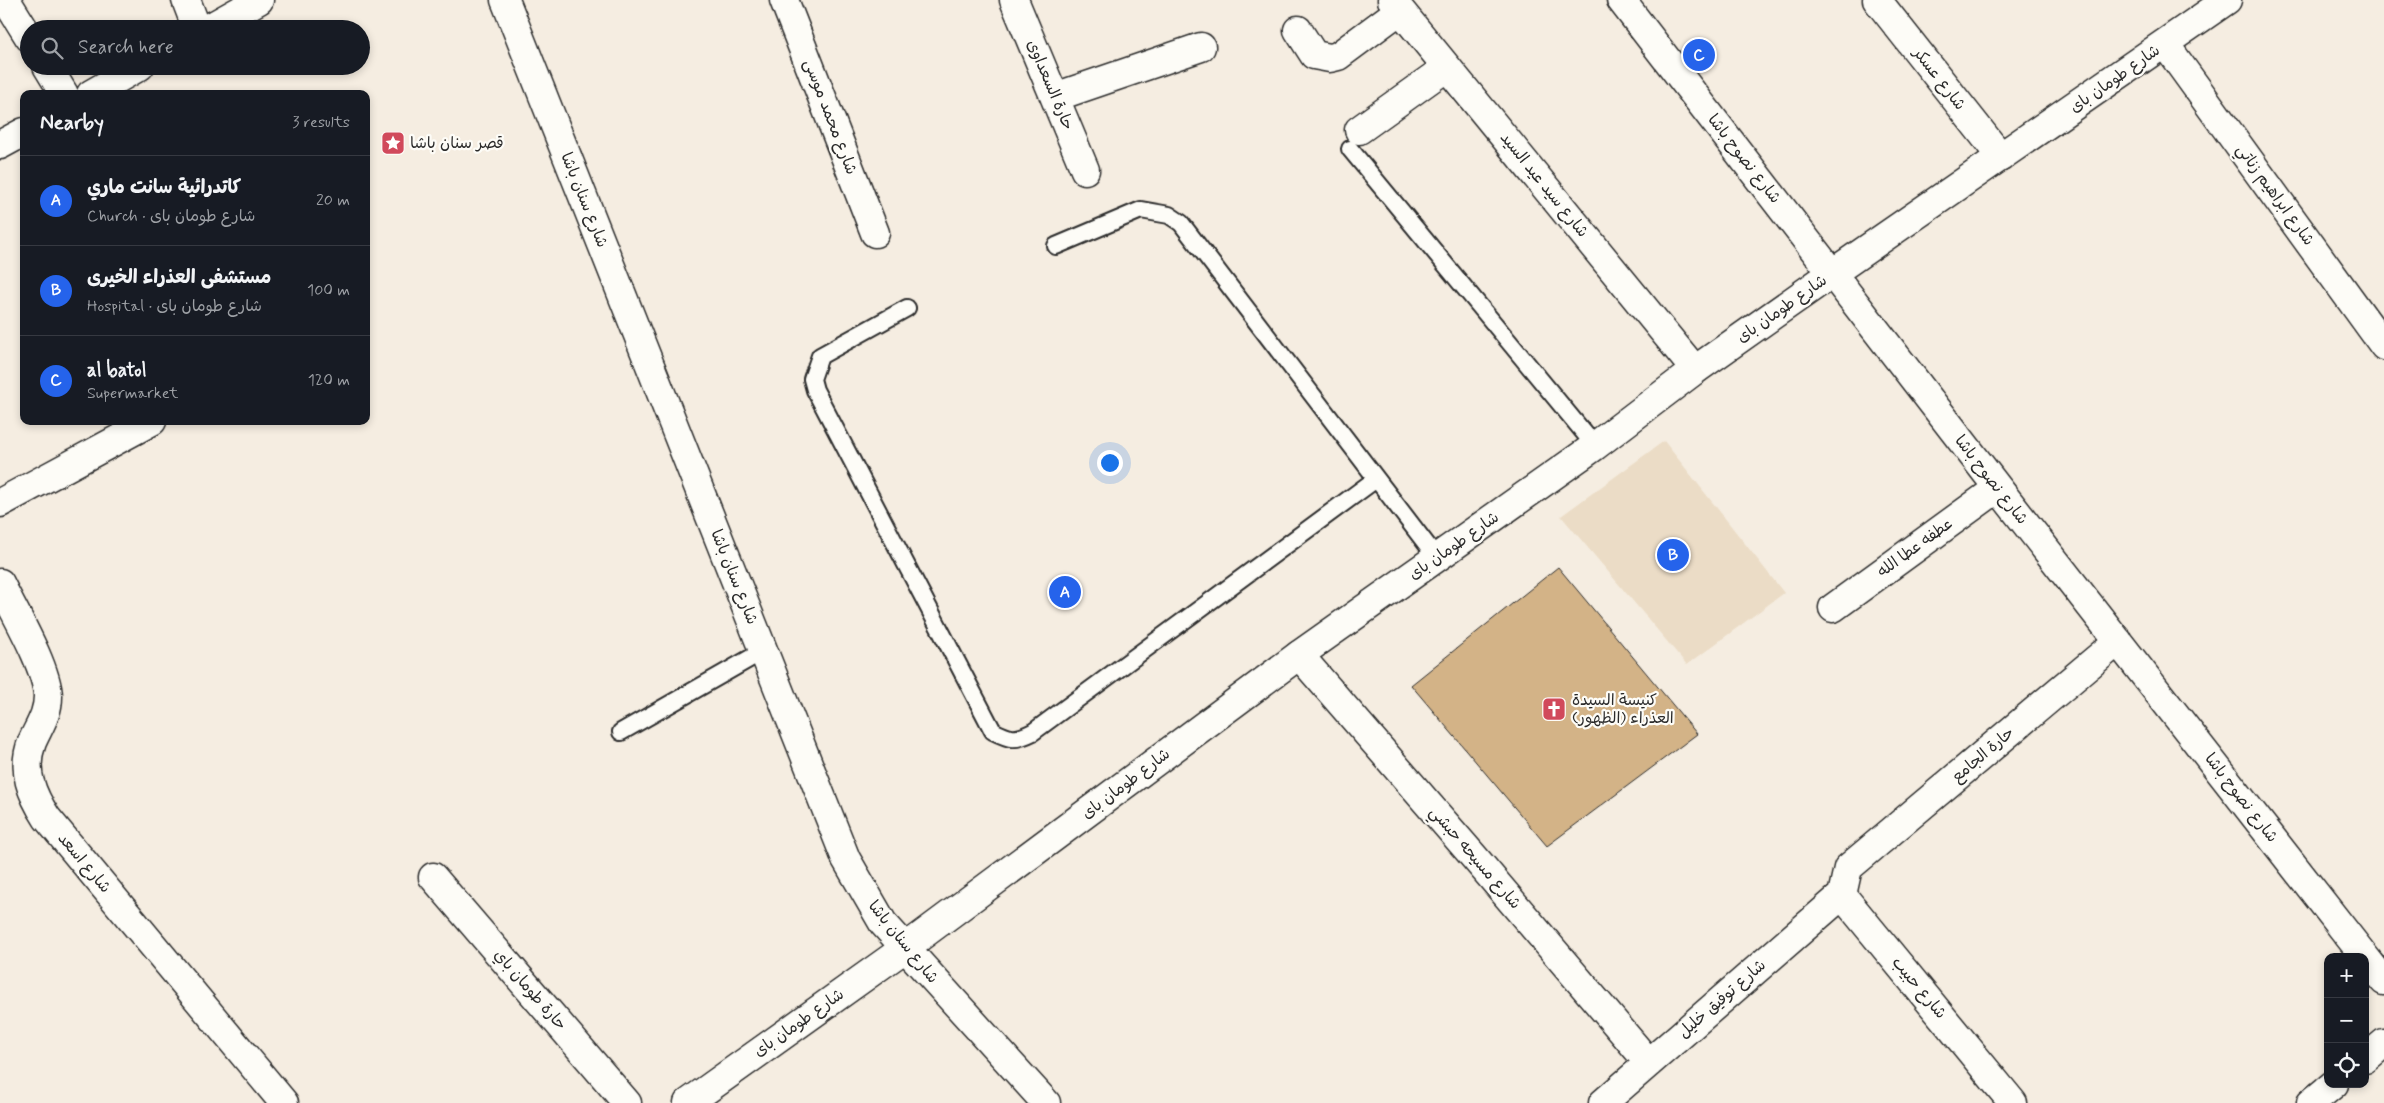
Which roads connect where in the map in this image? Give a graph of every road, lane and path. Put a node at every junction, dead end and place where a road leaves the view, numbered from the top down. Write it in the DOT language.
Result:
graph roads {
  1 [pos="6,0"];
  2 [pos="186,0"];
  3 [pos="258,0"];
  4 [pos="505,0"];
  5 [pos="784,0"];
  6 [pos="1621,0"];
  7 [pos="1877,0"];
  8 [pos="2227,0"];
  9 [pos="1018,1"];
  10 [pos="1396,5"];
  11 [pos="194,20"];
  12 [pos="223,20"];
  13 [pos="20,23"];
  14 [pos="1298,30"];
  15 [pos="2165,44"];
  16 [pos="1201,47"];
  17 [pos="1447,67"];
  18 [pos="52,75"];
  19 [pos="124,75"];
  20 [pos="62,90"];
  21 [pos="98,90"];
  22 [pos="1055,97"];
  23 [pos="20,134"];
  24 [pos="1354,140"];
  25 [pos="0,145"];
  26 [pos="2001,157"];
  27 [pos="1085,170"];
  28 [pos="875,233"];
  29 [pos="1056,246"];
  30 [pos="1832,274"];
  31 [pos="908,308"];
  32 [pos="2384,346"];
  33 [pos="1695,370"];
  34 [pos="145,425"];
  35 [pos="1595,446"];
  36 [pos="1376,479"];
  37 [pos="1998,488"];
  38 [pos="0,503"];
  39 [pos="1437,558"];
  40 [pos="0,583"];
  41 [pos="1833,608"];
  42 [pos="2118,641"];
  43 [pos="763,651"];
  44 [pos="1299,655"];
  45 [pos="621,732"];
  46 [pos="434,877"];
  47 [pos="1842,895"];
  48 [pos="905,948"];
  49 [pos="2362,953"];
  50 [pos="2369,962"];
  51 [pos="2384,981"];
  52 [pos="2384,1043"];
  53 [pos="2369,1056"];
  54 [pos="1649,1063"];
  55 [pos="2329,1088"];
  56 [pos="284,1103"];
  57 [pos="627,1103"];
  58 [pos="688,1103"];
  59 [pos="1046,1103"];
  60 [pos="1603,1103"];
  61 [pos="2013,1103"];
  62 [pos="2311,1103"];
  1 -- 13 [label="street"];
  2 -- 11 [label="street"];
  3 -- 12 [label="street"];
  4 -- 43 [label="street, شارع سنان باشا"];
  5 -- 28 [label="street, شارع محمد موسى"];
  6 -- 30 [label="street, شارع نصوح باشا"];
  7 -- 26 [label="street, شارع عسكر"];
  8 -- 15 [label="street, شارع طومان باى"];
  9 -- 22 [label="street, حارة السعداوى"];
  10 -- 14 [label="street"];
  10 -- 17 [label="street, شارع سيد عيد السيد"];
  15 -- 26 [label="street, شارع طومان باى"];
  15 -- 32 [label="street, شارع ابراهيم زناتي"];
  16 -- 22 [label="street"];
  17 -- 24 [label="street"];
  17 -- 33 [label="street, شارع سيد عيد السيد"];
  18 -- 20 [label="street"];
  19 -- 21 [label="street"];
  22 -- 27 [label="street, حارة السعداوى"];
  23 -- 25 [label="street"];
  24 -- 35 [label="lane"];
  26 -- 30 [label="street, شارع طومان باى"];
  29 -- 36 [label="lane"];
  30 -- 33 [label="street, شارع طومان باى"];
  30 -- 37 [label="street, شارع نصوح باشا"];
  31 -- 36 [label="lane"];
  33 -- 35 [label="street, شارع طومان باى"];
  34 -- 38 [label="street"];
  35 -- 39 [label="street, شارع طومان باى"];
  36 -- 39 [label="lane"];
  37 -- 41 [label="street, عطفه عطا الله"];
  37 -- 42 [label="street, شارع نصوح باشا"];
  39 -- 44 [label="street, شارع طومان باى"];
  40 -- 56 [label="street, شارع اسعد"];
  42 -- 47 [label="street, حارة الجامع"];
  42 -- 49 [label="street, شارع نصوح باشا"];
  43 -- 45 [label="lane"];
  43 -- 48 [label="street, شارع سنان باشا"];
  44 -- 48 [label="street, شارع طومان باى"];
  44 -- 54 [label="street, شارع مسيحه حبشي"];
  46 -- 57 [label="street, حارة طومان باي"];
  47 -- 54 [label="street, شارع توفيق خليل"];
  47 -- 61 [label="street, شارع حبيب"];
  48 -- 58 [label="street, شارع طومان باى"];
  48 -- 59 [label="street, شارع سنان باشا"];
  50 -- 51 [label="street, شارع نصوح باشا"];
  52 -- 53 [label="street"];
  54 -- 60 [label="street, شارع توفيق خليل"];
  55 -- 62 [label="street"];
}
